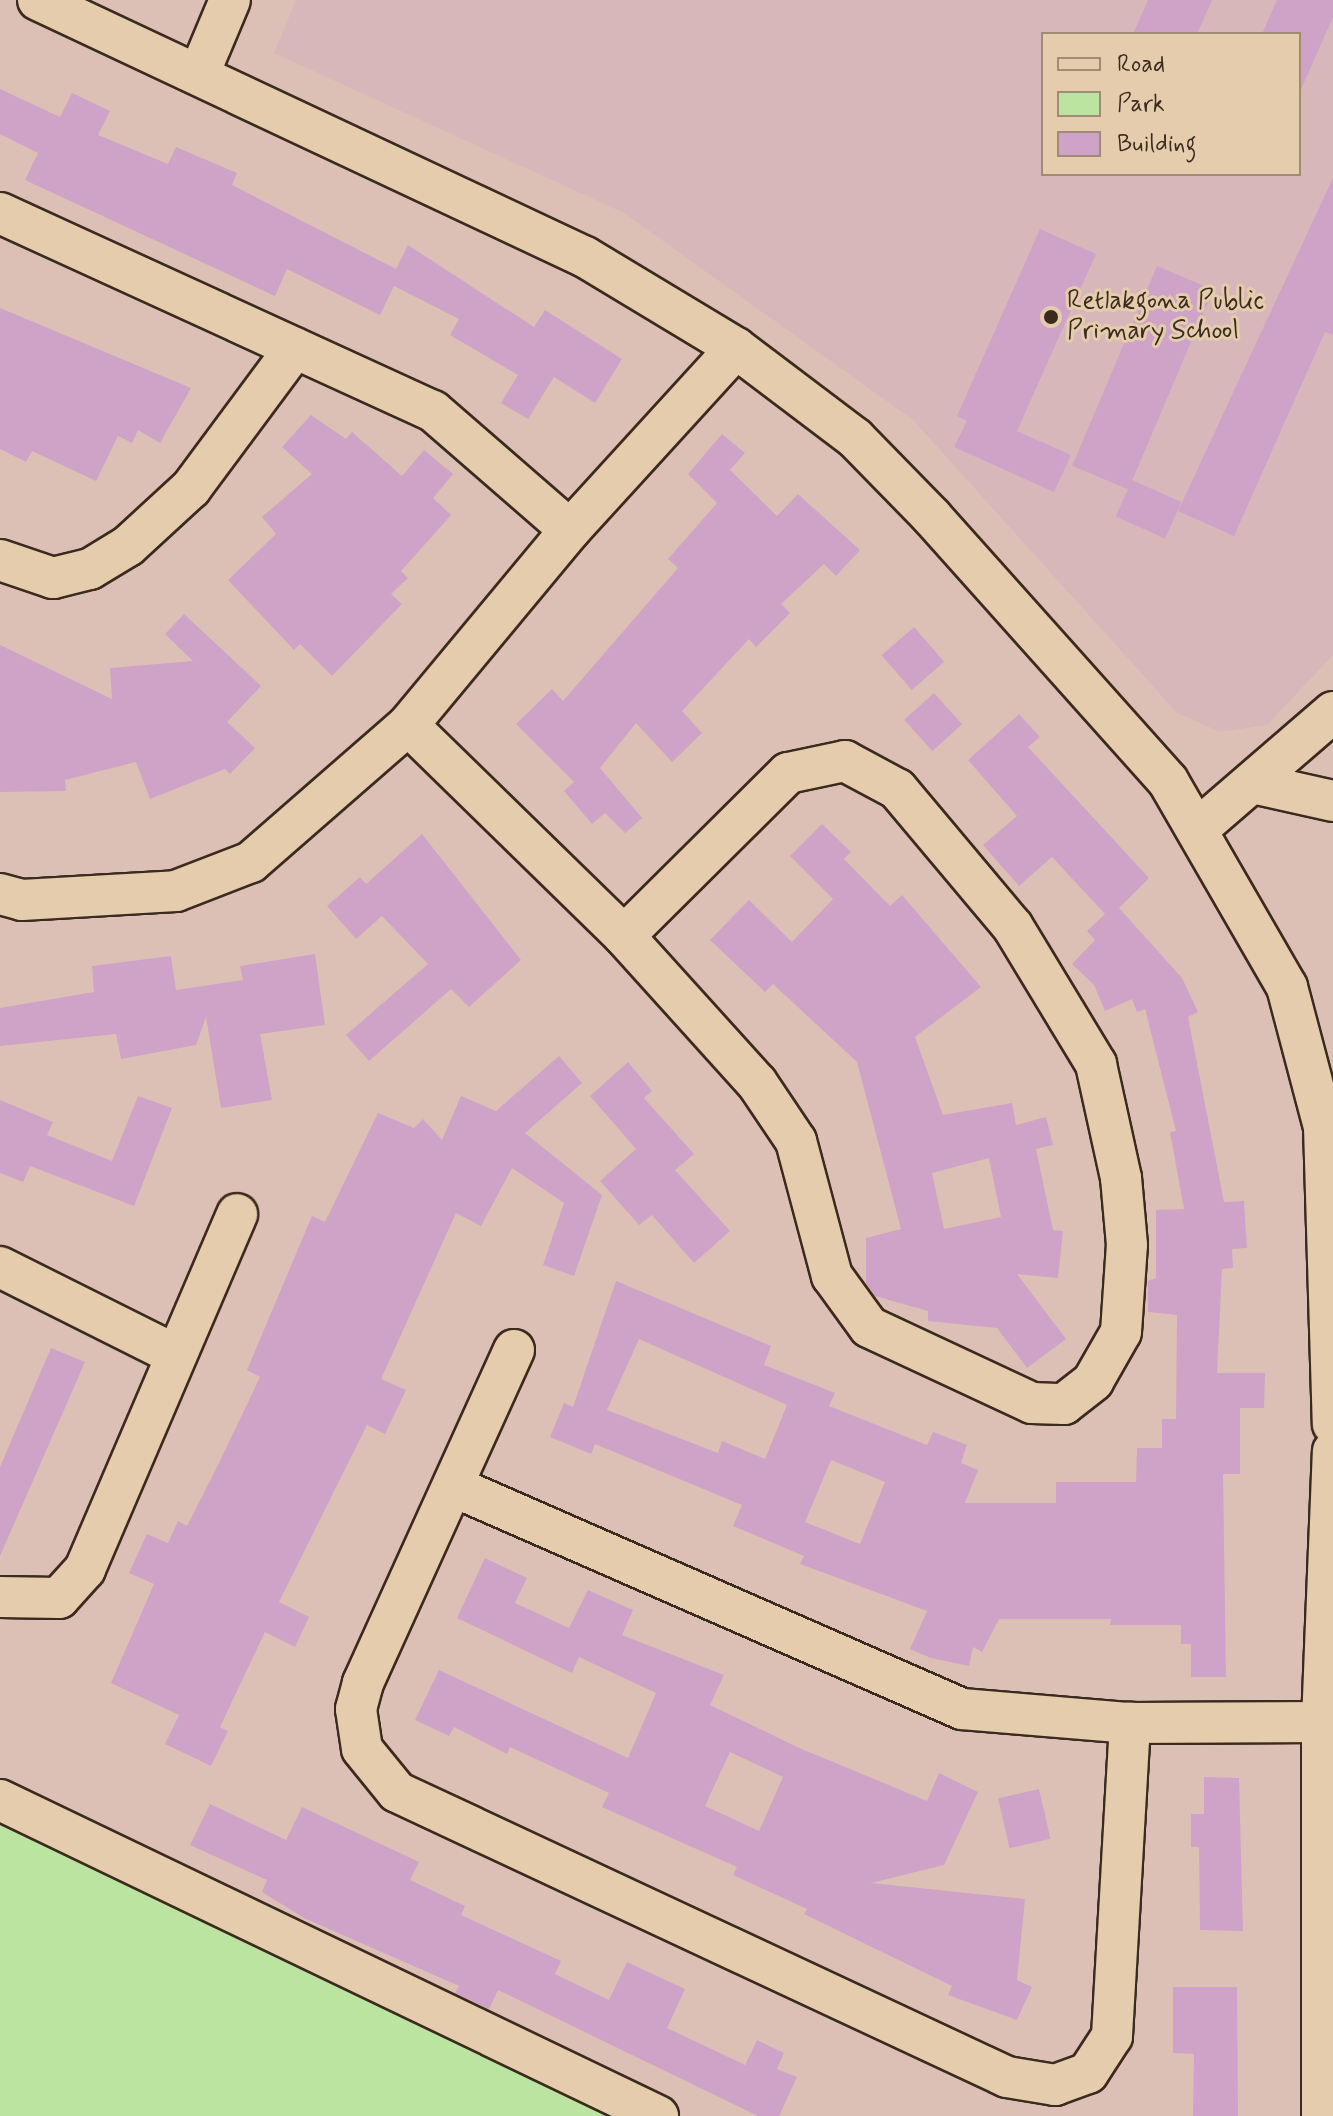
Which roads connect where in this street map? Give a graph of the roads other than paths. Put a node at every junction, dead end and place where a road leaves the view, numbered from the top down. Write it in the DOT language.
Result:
graph roads {
  1 [pos="38,0"];
  2 [pos="230,0"];
  3 [pos="199,74"];
  4 [pos="0,213"];
  5 [pos="295,348"];
  6 [pos="736,348"];
  7 [pos="570,530"];
  8 [pos="0,560"];
  9 [pos="1333,712"];
  10 [pos="408,725"];
  11 [pos="1257,784"];
  12 [pos="1333,801"];
  13 [pos="1200,827"];
  14 [pos="0,894"];
  15 [pos="624,936"];
  16 [pos="237,1214"];
  17 [pos="0,1267"];
  18 [pos="514,1350"];
  19 [pos="172,1353"];
  20 [pos="1333,1424"];
  21 [pos="1333,1451"];
  22 [pos="455,1487"];
  23 [pos="0,1597"];
  24 [pos="1322,1722"];
  25 [pos="1130,1723"];
  26 [pos="0,1800"];
  27 [pos="658,2116"];
  28 [pos="1322,2116"];
  1 -- 3 [label="street"];
  2 -- 3 [label="street"];
  3 -- 6 [label="street"];
  4 -- 5 [label="street"];
  5 -- 7 [label="street"];
  5 -- 8 [label="street"];
  6 -- 7 [label="street"];
  6 -- 13 [label="street"];
  7 -- 10 [label="street"];
  9 -- 11 [label="street"];
  10 -- 14 [label="street"];
  10 -- 15 [label="street"];
  11 -- 12 [label="street"];
  11 -- 13 [label="street"];
  13 -- 20 [label="street"];
  15 -- 15 [label="street"];
  16 -- 19 [label="street"];
  17 -- 19 [label="street"];
  18 -- 22 [label="street"];
  19 -- 23 [label="street"];
  21 -- 24 [label="street"];
  22 -- 25 [label="street"];
  22 -- 25 [label="street"];
  24 -- 25 [label="street"];
  24 -- 28 [label="street"];
  26 -- 27 [label="street"];
}
